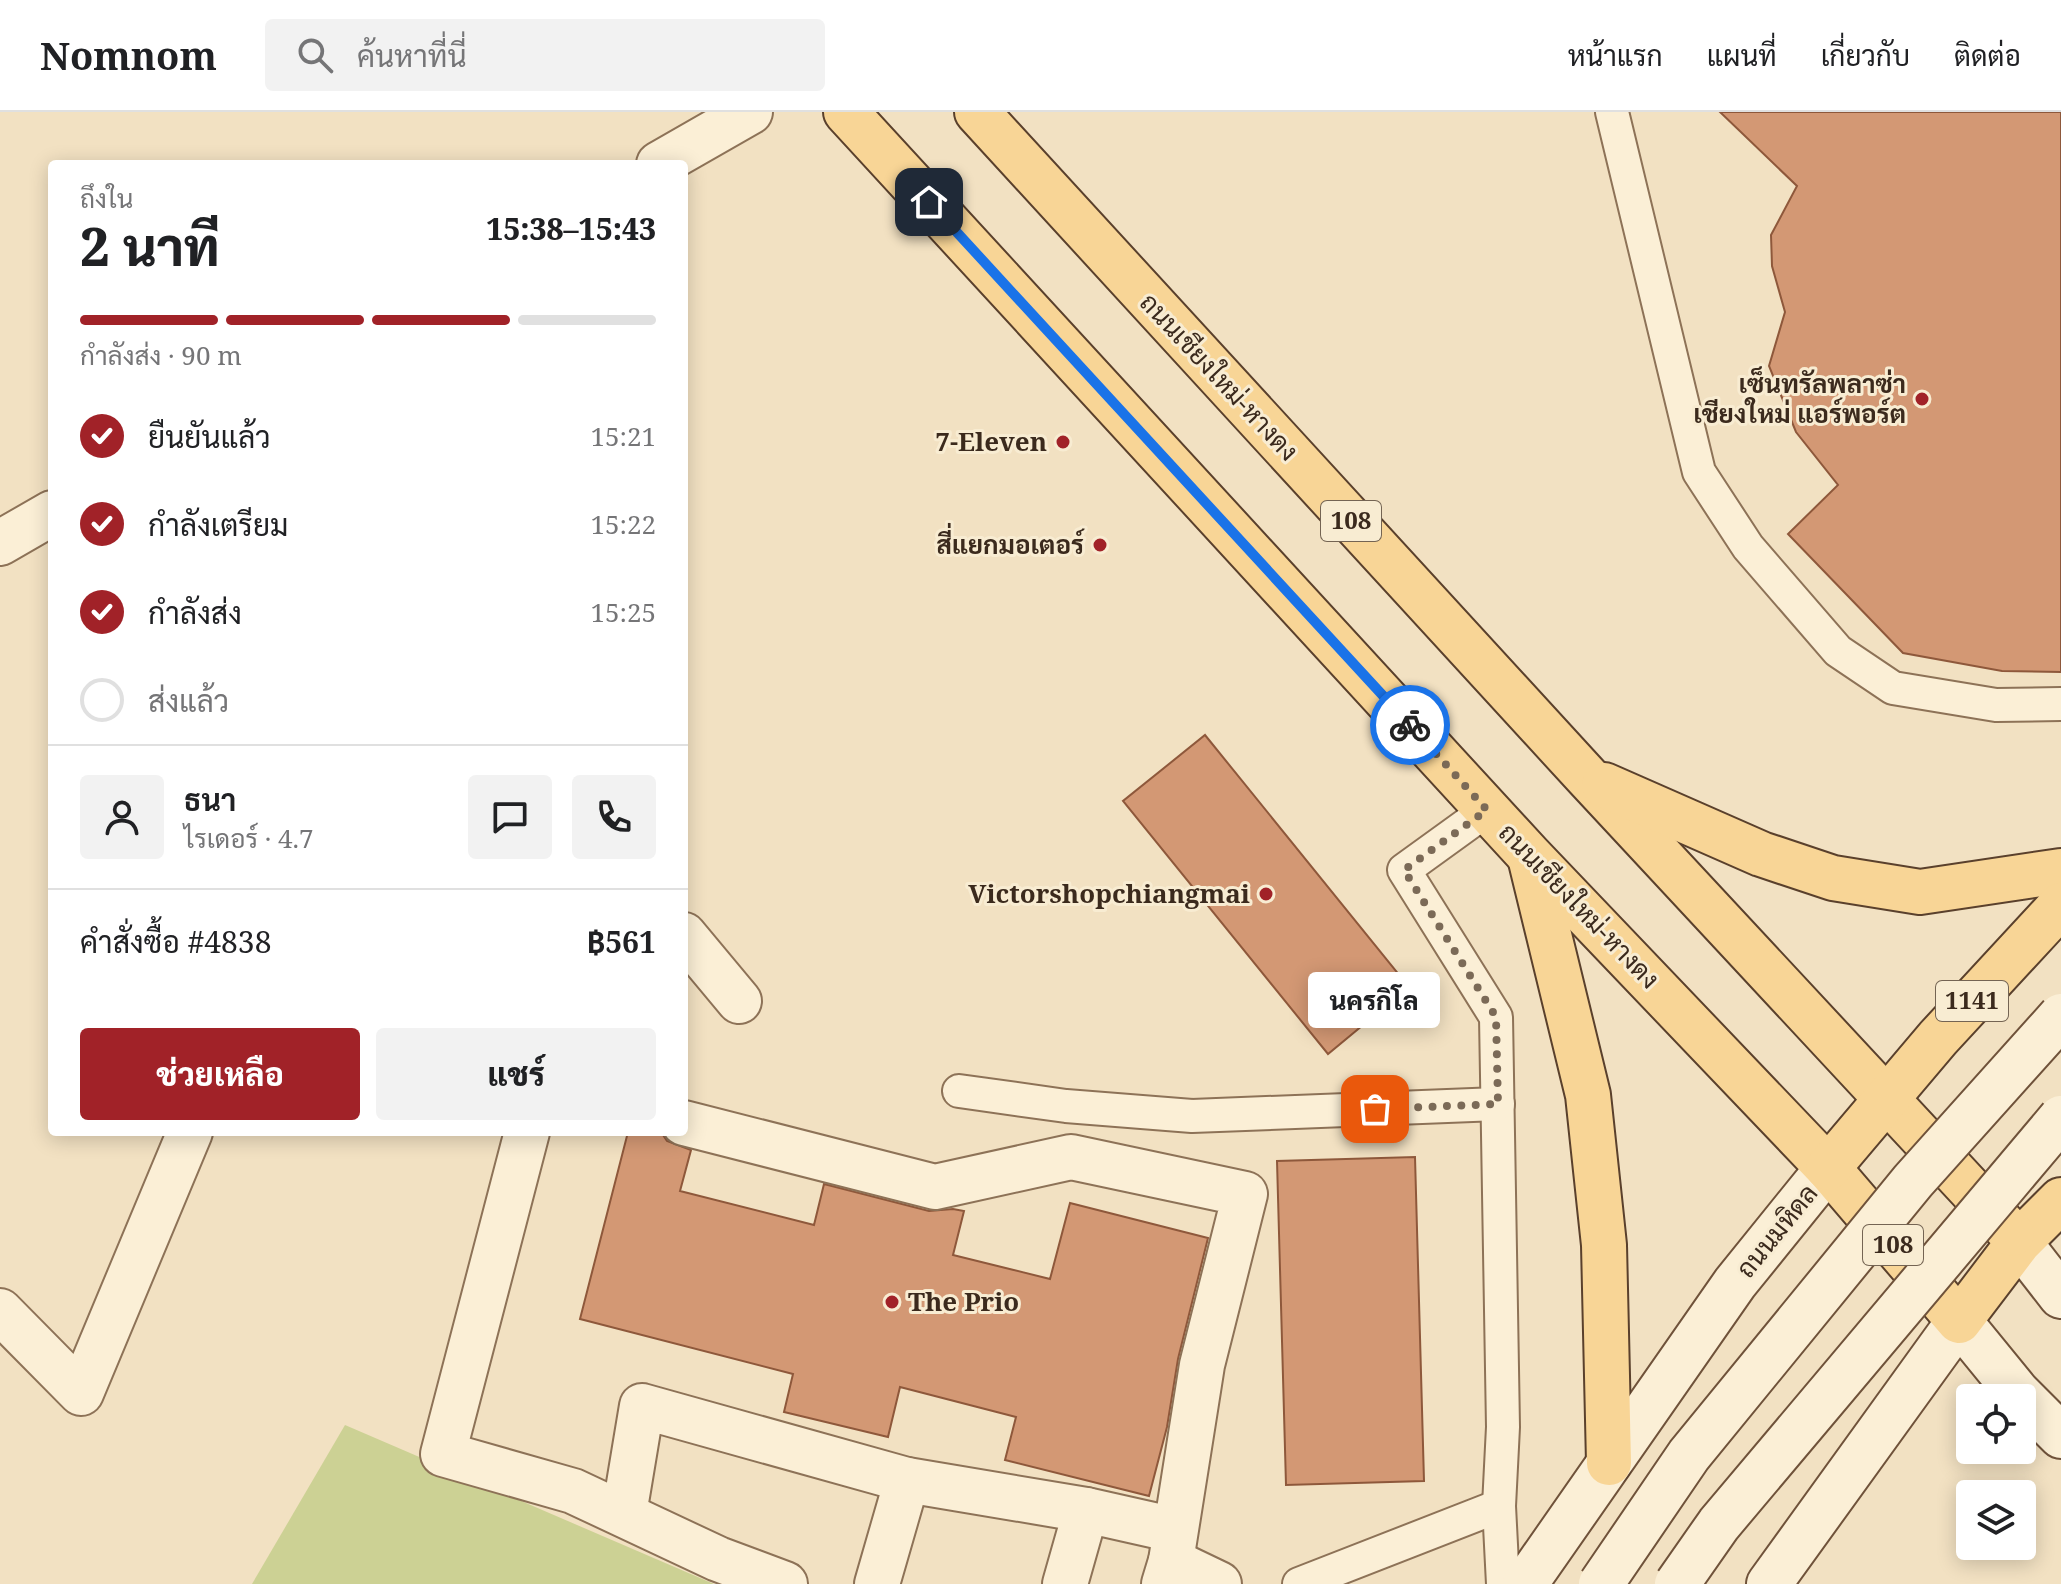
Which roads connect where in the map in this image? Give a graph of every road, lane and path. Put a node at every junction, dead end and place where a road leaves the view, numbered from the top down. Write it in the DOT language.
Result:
graph roads {
  1 [pos="750,112"];
  2 [pos="846,112"];
  3 [pos="977,112"];
  4 [pos="1613,114"];
  5 [pos="666,160"];
  6 [pos="48,515"];
  7 [pos="0,543"];
  8 [pos="2061,704"];
  9 [pos="1587,777"];
  10 [pos="1487,810"];
  11 [pos="1529,855"];
  12 [pos="2061,871"];
  13 [pos="2061,905"];
  14 [pos="688,940"];
  15 [pos="739,1001"];
  16 [pos="2061,1016"];
  17 [pos="959,1091"];
  18 [pos="1885,1099"];
  19 [pos="1498,1104"];
  20 [pos="2061,1118"];
  21 [pos="688,1124"];
  22 [pos="188,1136"];
  23 [pos="526,1136"];
  24 [pos="1828,1168"];
  25 [pos="2061,1200"];
  26 [pos="2019,1242"];
  27 [pos="2061,1296"];
  28 [pos="0,1311"];
  29 [pos="1959,1321"];
  30 [pos="2061,1436"];
  31 [pos="1609,1463"];
  32 [pos="907,1480"];
  33 [pos="1499,1506"];
  34 [pos="1086,1510"];
  35 [pos="624,1514"];
  36 [pos="1170,1558"];
  37 [pos="785,1584"];
  38 [pos="877,1584"];
  39 [pos="1065,1584"];
  40 [pos="1219,1584"];
  41 [pos="1299,1584"];
  42 [pos="1503,1584"];
  43 [pos="1525,1584"];
  44 [pos="1601,1584"];
  45 [pos="1677,1584"];
  46 [pos="1769,1584"];
  1 -- 5 [label="street"];
  2 -- 10 [label="main road, ถนนเชียงใหม่-หางดง / 108"];
  3 -- 9 [label="main road, ถนนเชียงใหม่-หางดง / 108"];
  4 -- 8 [label="lane"];
  6 -- 7 [label="street"];
  9 -- 12 [label="main road"];
  9 -- 18 [label="main road, ถนนเชียงใหม่-หางดง / 108"];
  10 -- 11 [label="main road, ถนนเชียงใหม่-หางดง / 108"];
  10 -- 19 [label="lane"];
  11 -- 24 [label="main road, ถนนเชียงใหม่-หางดง / 108"];
  11 -- 31 [label="main road"];
  13 -- 18 [label="main road, ถนนมหิดล / 1141"];
  14 -- 15 [label="street"];
  16 -- 44 [label="street, 1141, bridge"];
  17 -- 19 [label="lane"];
  18 -- 24 [label="main road, ถนนมหิดล / 1141"];
  18 -- 26 [label="main road, 108"];
  19 -- 33 [label="lane"];
  20 -- 45 [label="street, bridge"];
  21 -- 36 [label="street"];
  22 -- 28 [label="street"];
  23 -- 35 [label="street"];
  24 -- 29 [label="main road, 108"];
  24 -- 31 [label="street, ถนนมหิดล / 1141"];
  25 -- 26 [label="main road"];
  26 -- 27 [label="street, 108"];
  26 -- 29 [label="main road"];
  29 -- 30 [label="street, 108"];
  29 -- 46 [label="street"];
  31 -- 43 [label="street, ถนนมหิดล / 1141"];
  32 -- 34 [label="street"];
  32 -- 35 [label="street"];
  32 -- 38 [label="street"];
  33 -- 41 [label="lane"];
  33 -- 42 [label="lane"];
  34 -- 36 [label="street"];
  34 -- 39 [label="street"];
  35 -- 37 [label="street"];
  36 -- 40 [label="street"];
}
